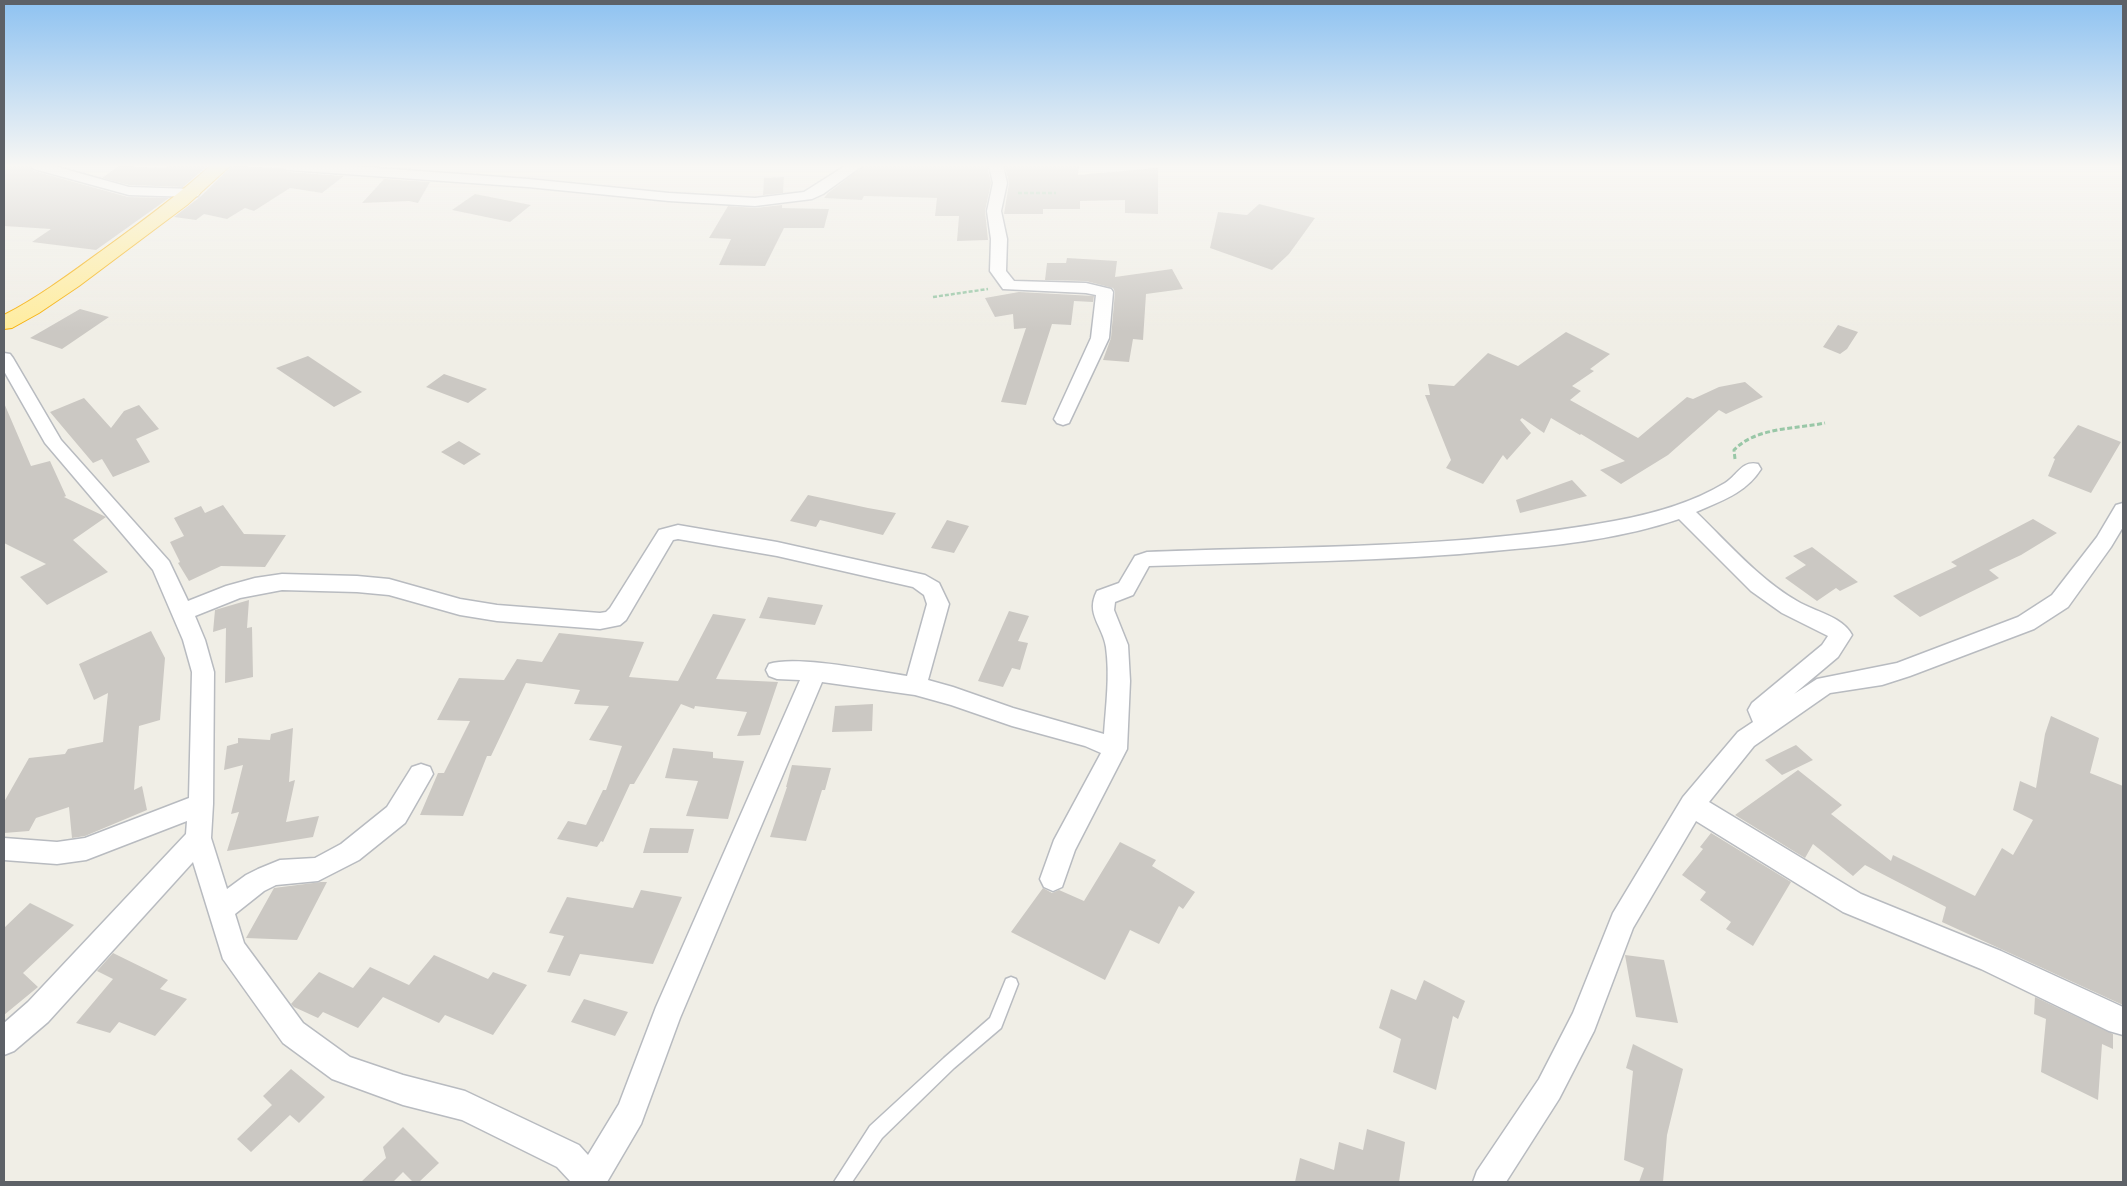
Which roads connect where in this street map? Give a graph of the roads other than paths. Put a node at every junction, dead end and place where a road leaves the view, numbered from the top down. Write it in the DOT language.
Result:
graph roads {
  1 [pos="153,221"];
  2 [pos="996,221"];
  3 [pos="4,323"];
  4 [pos="4,358"];
  5 [pos="1063,419"];
  6 [pos="1746,476"];
  7 [pos="2123,510"];
  8 [pos="1683,511"];
  9 [pos="183,612"];
  10 [pos="777,670"];
  11 [pos="815,672"];
  12 [pos="915,686"];
  13 [pos="1766,724"];
  14 [pos="1115,749"];
  15 [pos="421,774"];
  16 [pos="201,804"];
  17 [pos="1692,806"];
  18 [pos="198,838"];
  19 [pos="4,849"];
  20 [pos="1053,879"];
  21 [pos="222,909"];
  22 [pos="1011,984"];
  23 [pos="2123,1021"];
  24 [pos="4,1041"];
  25 [pos="591,1182"];
  26 [pos="842,1182"];
  27 [pos="1488,1182"];
  1 -- 3 [label="highway"];
  2 -- 5 [label="street"];
  4 -- 9 [label="street"];
  6 -- 8 [label="street"];
  7 -- 13 [label="street"];
  8 -- 13 [label="street"];
  8 -- 14 [label="street"];
  9 -- 12 [label="street"];
  9 -- 16 [label="street"];
  10 -- 11 [label="street"];
  11 -- 12 [label="street"];
  11 -- 25 [label="street"];
  12 -- 14 [label="street"];
  13 -- 17 [label="street"];
  14 -- 20 [label="street"];
  15 -- 21 [label="street"];
  16 -- 18 [label="street"];
  16 -- 19 [label="street"];
  17 -- 23 [label="street"];
  17 -- 27 [label="street"];
  18 -- 21 [label="street"];
  18 -- 24 [label="street"];
  21 -- 25 [label="street"];
  22 -- 26 [label="lane"];
}
